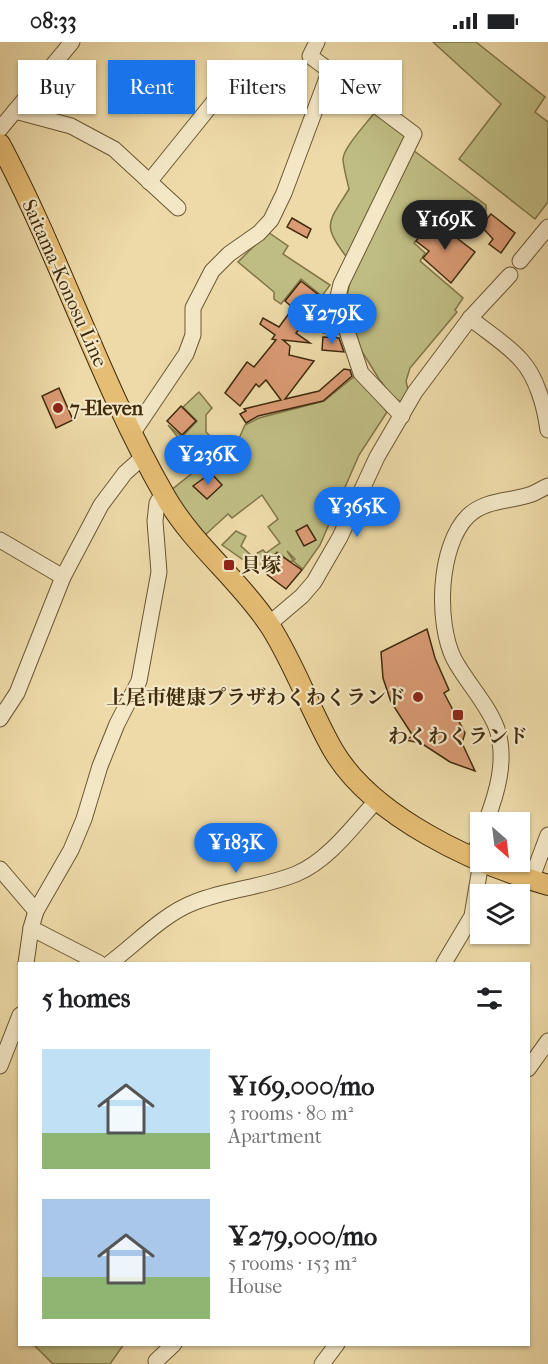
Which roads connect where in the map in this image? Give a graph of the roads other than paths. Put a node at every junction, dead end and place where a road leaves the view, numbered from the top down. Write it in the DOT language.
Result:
graph roads {
  1 [pos="72,42"];
  2 [pos="317,42"];
  3 [pos="319,63"];
  4 [pos="319,99"];
  5 [pos="207,110"];
  6 [pos="15,111"];
  7 [pos="388,114"];
  8 [pos="0,129"];
  9 [pos="0,144"];
  10 [pos="149,182"];
  11 [pos="178,208"];
  12 [pos="548,227"];
  13 [pos="520,261"];
  14 [pos="510,275"];
  15 [pos="470,318"];
  16 [pos="402,416"];
  17 [pos="548,430"];
  18 [pos="132,434"];
  19 [pos="144,456"];
  20 [pos="548,486"];
  21 [pos="163,493"];
  22 [pos="0,540"];
  23 [pos="63,577"];
  24 [pos="269,624"];
  25 [pos="0,719"];
  26 [pos="377,800"];
  27 [pos="489,812"];
  28 [pos="548,835"];
  29 [pos="470,856"];
  30 [pos="0,869"];
  31 [pos="476,872"];
  32 [pos="511,872"];
  33 [pos="539,882"];
  34 [pos="36,911"];
  35 [pos="31,928"];
  36 [pos="26,962"];
  37 [pos="97,962"];
  38 [pos="111,962"];
  39 [pos="445,962"];
  40 [pos="18,1020"];
  41 [pos="548,1041"];
  42 [pos="0,1066"];
  43 [pos="530,1066"];
  44 [pos="155,1346"];
  45 [pos="172,1346"];
  46 [pos="336,1346"];
  47 [pos="156,1363"];
  48 [pos="322,1364"];
  1 -- 6 [label="street"];
  2 -- 3 [label="street"];
  4 -- 18 [label="street"];
  5 -- 10 [label="street"];
  6 -- 8 [label="street"];
  6 -- 10 [label="street"];
  7 -- 16 [label="street"];
  9 -- 18 [label="main road, Saitama-Konosu Line"];
  10 -- 11 [label="street"];
  12 -- 13 [label="street"];
  14 -- 15 [label="street"];
  15 -- 16 [label="street"];
  15 -- 17 [label="street"];
  16 -- 24 [label="street"];
  18 -- 19 [label="main road, Saitama-Konosu Line"];
  19 -- 21 [label="main road, Saitama-Konosu Line"];
  19 -- 23 [label="street"];
  20 -- 27 [label="street"];
  21 -- 24 [label="main road, Saitama-Konosu Line"];
  21 -- 34 [label="street"];
  22 -- 23 [label="street"];
  23 -- 25 [label="street"];
  24 -- 26 [label="main road, Saitama-Konosu Line"];
  26 -- 29 [label="main road, Saitama-Konosu Line"];
  26 -- 38 [label="street"];
  28 -- 33 [label="street"];
  30 -- 34 [label="street"];
  31 -- 39 [label="street"];
  32 -- 33 [label="main road, Saitama-Konosu Line"];
  34 -- 35 [label="street"];
  35 -- 36 [label="street"];
  35 -- 37 [label="street"];
  40 -- 42 [label="street"];
  41 -- 43 [label="street"];
  44 -- 47 [label="street"];
  45 -- 47 [label="street"];
  46 -- 48 [label="street"];
}
